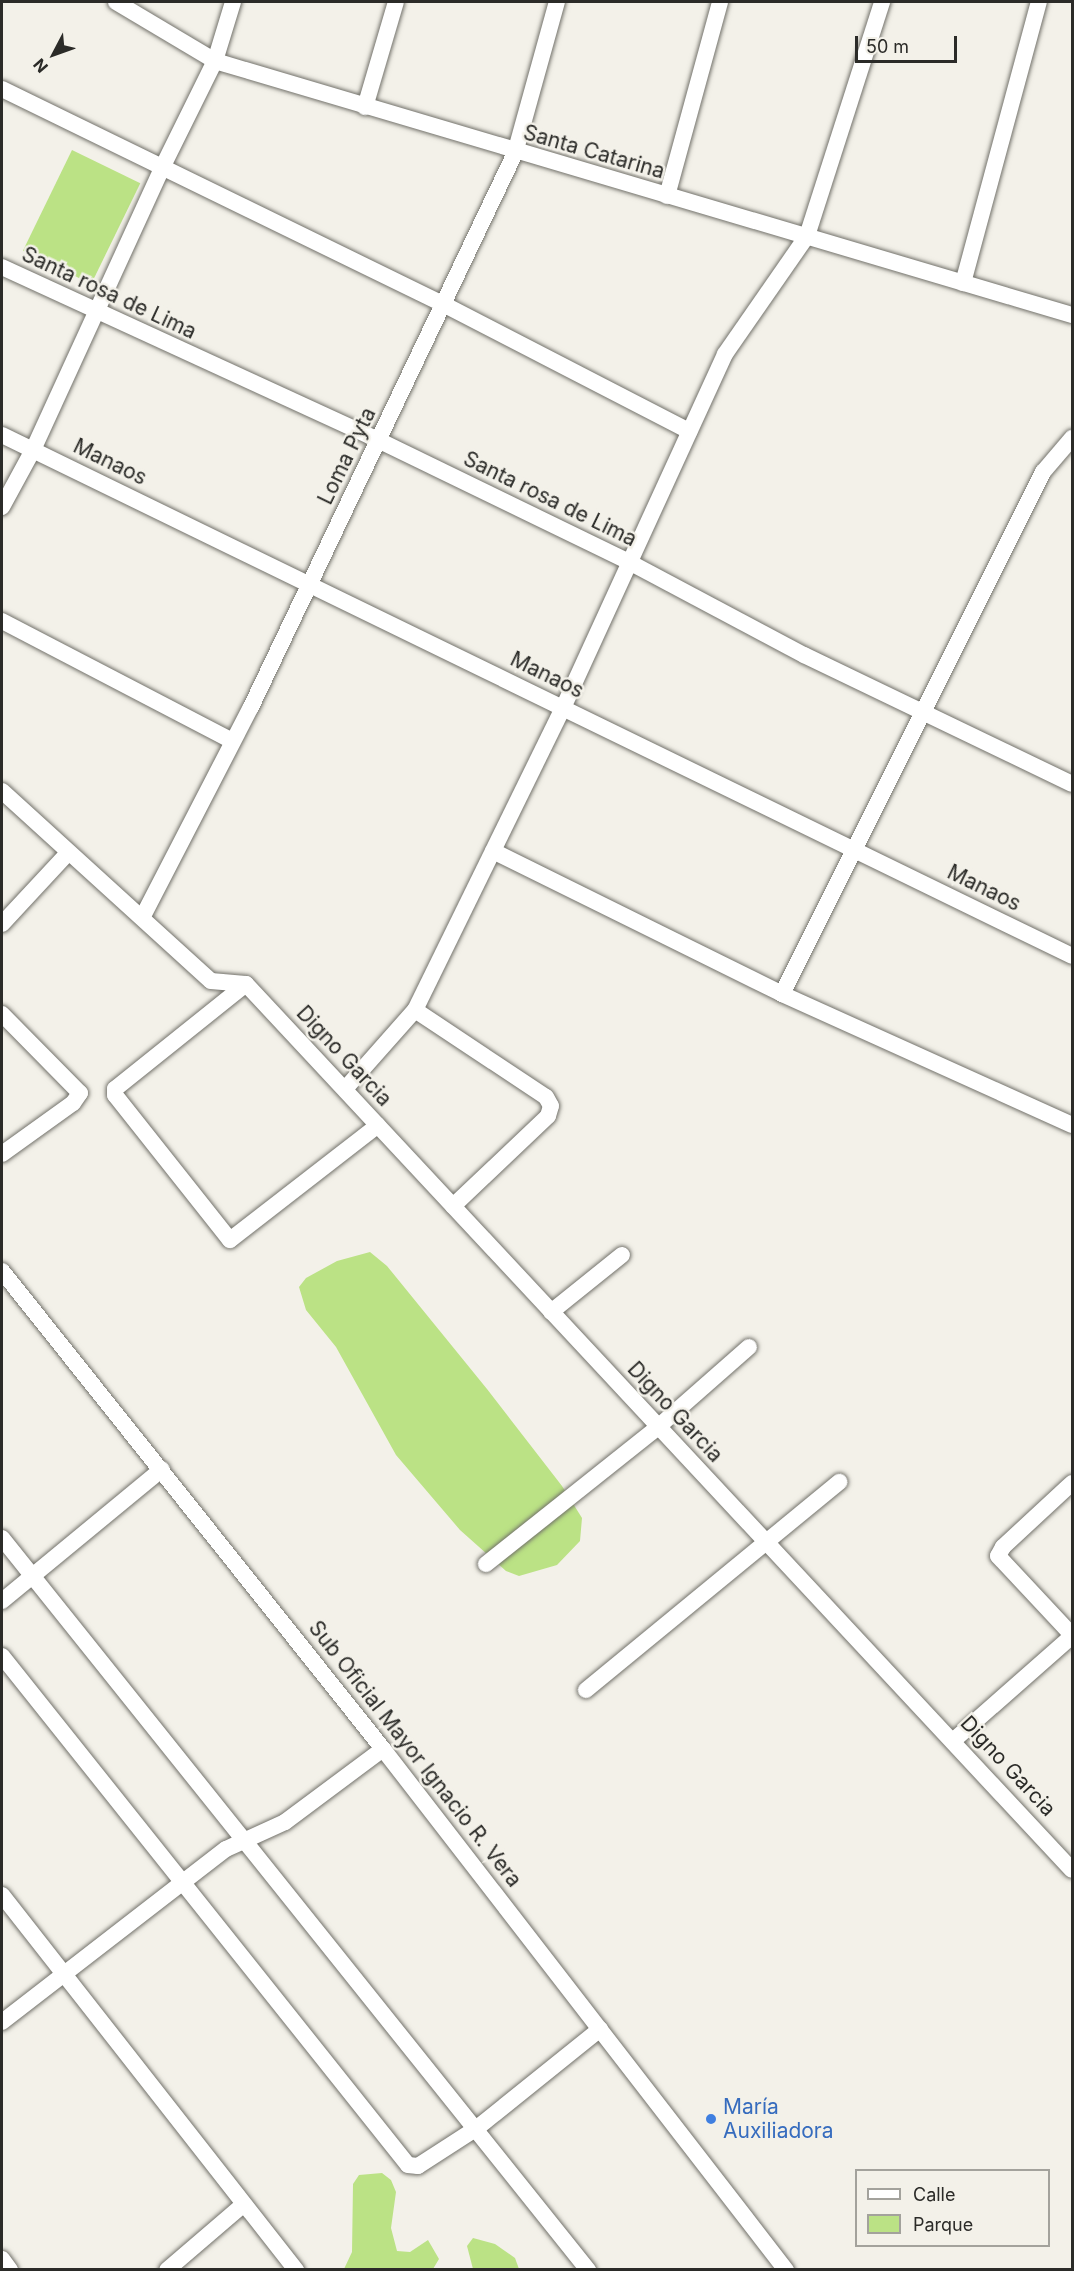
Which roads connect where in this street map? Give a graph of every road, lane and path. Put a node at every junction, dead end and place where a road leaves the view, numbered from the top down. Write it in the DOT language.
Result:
graph roads {
  1 [pos="116,2"];
  2 [pos="233,2"];
  3 [pos="396,2"];
  4 [pos="557,2"];
  5 [pos="720,2"];
  6 [pos="882,2"];
  7 [pos="1039,2"];
  8 [pos="215,61"];
  9 [pos="2,88"];
  10 [pos="365,107"];
  11 [pos="515,153"];
  12 [pos="163,166"];
  13 [pos="668,196"];
  14 [pos="807,236"];
  15 [pos="2,267"];
  16 [pos="963,283"];
  17 [pos="445,305"];
  18 [pos="95,313"];
  19 [pos="1072,315"];
  20 [pos="689,431"];
  21 [pos="2,435"];
  22 [pos="1072,438"];
  23 [pos="378,441"];
  24 [pos="33,450"];
  25 [pos="2,507"];
  26 [pos="629,562"];
  27 [pos="310,585"];
  28 [pos="2,621"];
  29 [pos="563,708"];
  30 [pos="924,712"];
  31 [pos="233,741"];
  32 [pos="1072,784"];
  33 [pos="2,791"];
  34 [pos="493,851"];
  35 [pos="856,851"];
  36 [pos="68,854"];
  37 [pos="143,916"];
  38 [pos="2,924"];
  39 [pos="1072,956"];
  40 [pos="246,984"];
  41 [pos="782,994"];
  42 [pos="415,1010"];
  43 [pos="2,1014"];
  44 [pos="345,1089"];
  45 [pos="378,1125"];
  46 [pos="1072,1125"];
  47 [pos="2,1154"];
  48 [pos="453,1206"];
  49 [pos="622,1255"];
  50 [pos="2,1271"];
  51 [pos="551,1312"];
  52 [pos="749,1347"];
  53 [pos="658,1427"];
  54 [pos="162,1470"];
  55 [pos="838,1482"];
  56 [pos="1072,1483"];
  57 [pos="2,1538"];
  58 [pos="765,1542"];
  59 [pos="486,1564"];
  60 [pos="32,1575"];
  61 [pos="2,1601"];
  62 [pos="1072,1636"];
  63 [pos="2,1656"];
  64 [pos="586,1690"];
  65 [pos="954,1740"];
  66 [pos="383,1749"];
  67 [pos="244,1841"];
  68 [pos="1072,1870"];
  69 [pos="182,1882"];
  70 [pos="2,1895"];
  71 [pos="65,1973"];
  72 [pos="2,2022"];
  73 [pos="600,2029"];
  74 [pos="477,2128"];
  75 [pos="244,2205"];
  76 [pos="2,2259"];
  77 [pos="10,2270"];
  78 [pos="167,2270"];
  79 [pos="296,2270"];
  80 [pos="588,2270"];
  81 [pos="786,2270"];
  1 -- 8 [label="street, Santa Catarina"];
  2 -- 8 [label="street"];
  3 -- 10 [label="street"];
  4 -- 11 [label="street, Loma Pyta"];
  5 -- 13 [label="street"];
  6 -- 14 [label="street"];
  7 -- 16 [label="street"];
  8 -- 10 [label="street, Santa Catarina"];
  8 -- 12 [label="street"];
  9 -- 12 [label="street"];
  10 -- 11 [label="street, Santa Catarina"];
  11 -- 13 [label="street, Santa Catarina"];
  11 -- 17 [label="street, Loma Pyta"];
  12 -- 17 [label="street"];
  12 -- 18 [label="street"];
  13 -- 14 [label="street, Santa Catarina"];
  14 -- 16 [label="street, Santa Catarina"];
  14 -- 20 [label="street"];
  15 -- 18 [label="street, Santa rosa de Lima"];
  16 -- 19 [label="street, Santa Catarina"];
  17 -- 20 [label="street"];
  17 -- 23 [label="street, Loma Pyta"];
  18 -- 23 [label="street, Santa rosa de Lima"];
  18 -- 24 [label="street"];
  20 -- 26 [label="street"];
  21 -- 24 [label="street, Manaos"];
  22 -- 30 [label="street"];
  23 -- 26 [label="street, Santa rosa de Lima"];
  23 -- 27 [label="street, Loma Pyta"];
  24 -- 25 [label="street"];
  24 -- 27 [label="street, Manaos"];
  26 -- 29 [label="street"];
  26 -- 30 [label="street, Santa rosa de Lima"];
  27 -- 29 [label="street, Manaos"];
  27 -- 31 [label="street, Loma Pyta"];
  28 -- 31 [label="street"];
  29 -- 34 [label="street"];
  29 -- 35 [label="street, Manaos"];
  30 -- 32 [label="street, Santa rosa de Lima"];
  30 -- 35 [label="street"];
  31 -- 37 [label="street, Loma Pyta"];
  33 -- 36 [label="street"];
  34 -- 41 [label="street"];
  34 -- 42 [label="street"];
  35 -- 39 [label="street, Manaos"];
  35 -- 41 [label="street"];
  36 -- 37 [label="street"];
  36 -- 38 [label="street"];
  37 -- 40 [label="street"];
  40 -- 44 [label="street, Digno Garcia"];
  40 -- 45 [label="street"];
  41 -- 46 [label="street"];
  42 -- 44 [label="street"];
  42 -- 48 [label="street"];
  43 -- 47 [label="street"];
  44 -- 45 [label="street, Digno Garcia"];
  45 -- 48 [label="street, Digno Garcia"];
  48 -- 51 [label="street, Digno Garcia"];
  49 -- 51 [label="street"];
  50 -- 54 [label="street, Sub Oficial Mayor Ignacio R. Vera"];
  51 -- 53 [label="street, Digno Garcia"];
  52 -- 53 [label="street"];
  53 -- 58 [label="street, Digno Garcia"];
  53 -- 59 [label="street"];
  54 -- 60 [label="street"];
  54 -- 66 [label="street, Sub Oficial Mayor Ignacio R. Vera"];
  55 -- 58 [label="street"];
  56 -- 62 [label="street"];
  57 -- 60 [label="street"];
  58 -- 64 [label="street"];
  58 -- 65 [label="street, Digno Garcia"];
  60 -- 61 [label="street"];
  60 -- 67 [label="street"];
  62 -- 65 [label="street"];
  63 -- 69 [label="street"];
  65 -- 68 [label="street, Digno Garcia"];
  66 -- 67 [label="street"];
  66 -- 73 [label="street, Sub Oficial Mayor Ignacio R. Vera"];
  67 -- 69 [label="street"];
  67 -- 74 [label="street"];
  69 -- 71 [label="street"];
  69 -- 74 [label="street"];
  70 -- 71 [label="street"];
  71 -- 72 [label="street"];
  71 -- 75 [label="street"];
  73 -- 74 [label="street"];
  73 -- 81 [label="street, Sub Oficial Mayor Ignacio R. Vera"];
  74 -- 80 [label="street"];
  75 -- 78 [label="street"];
  75 -- 79 [label="street"];
  76 -- 77 [label="street"];
}
